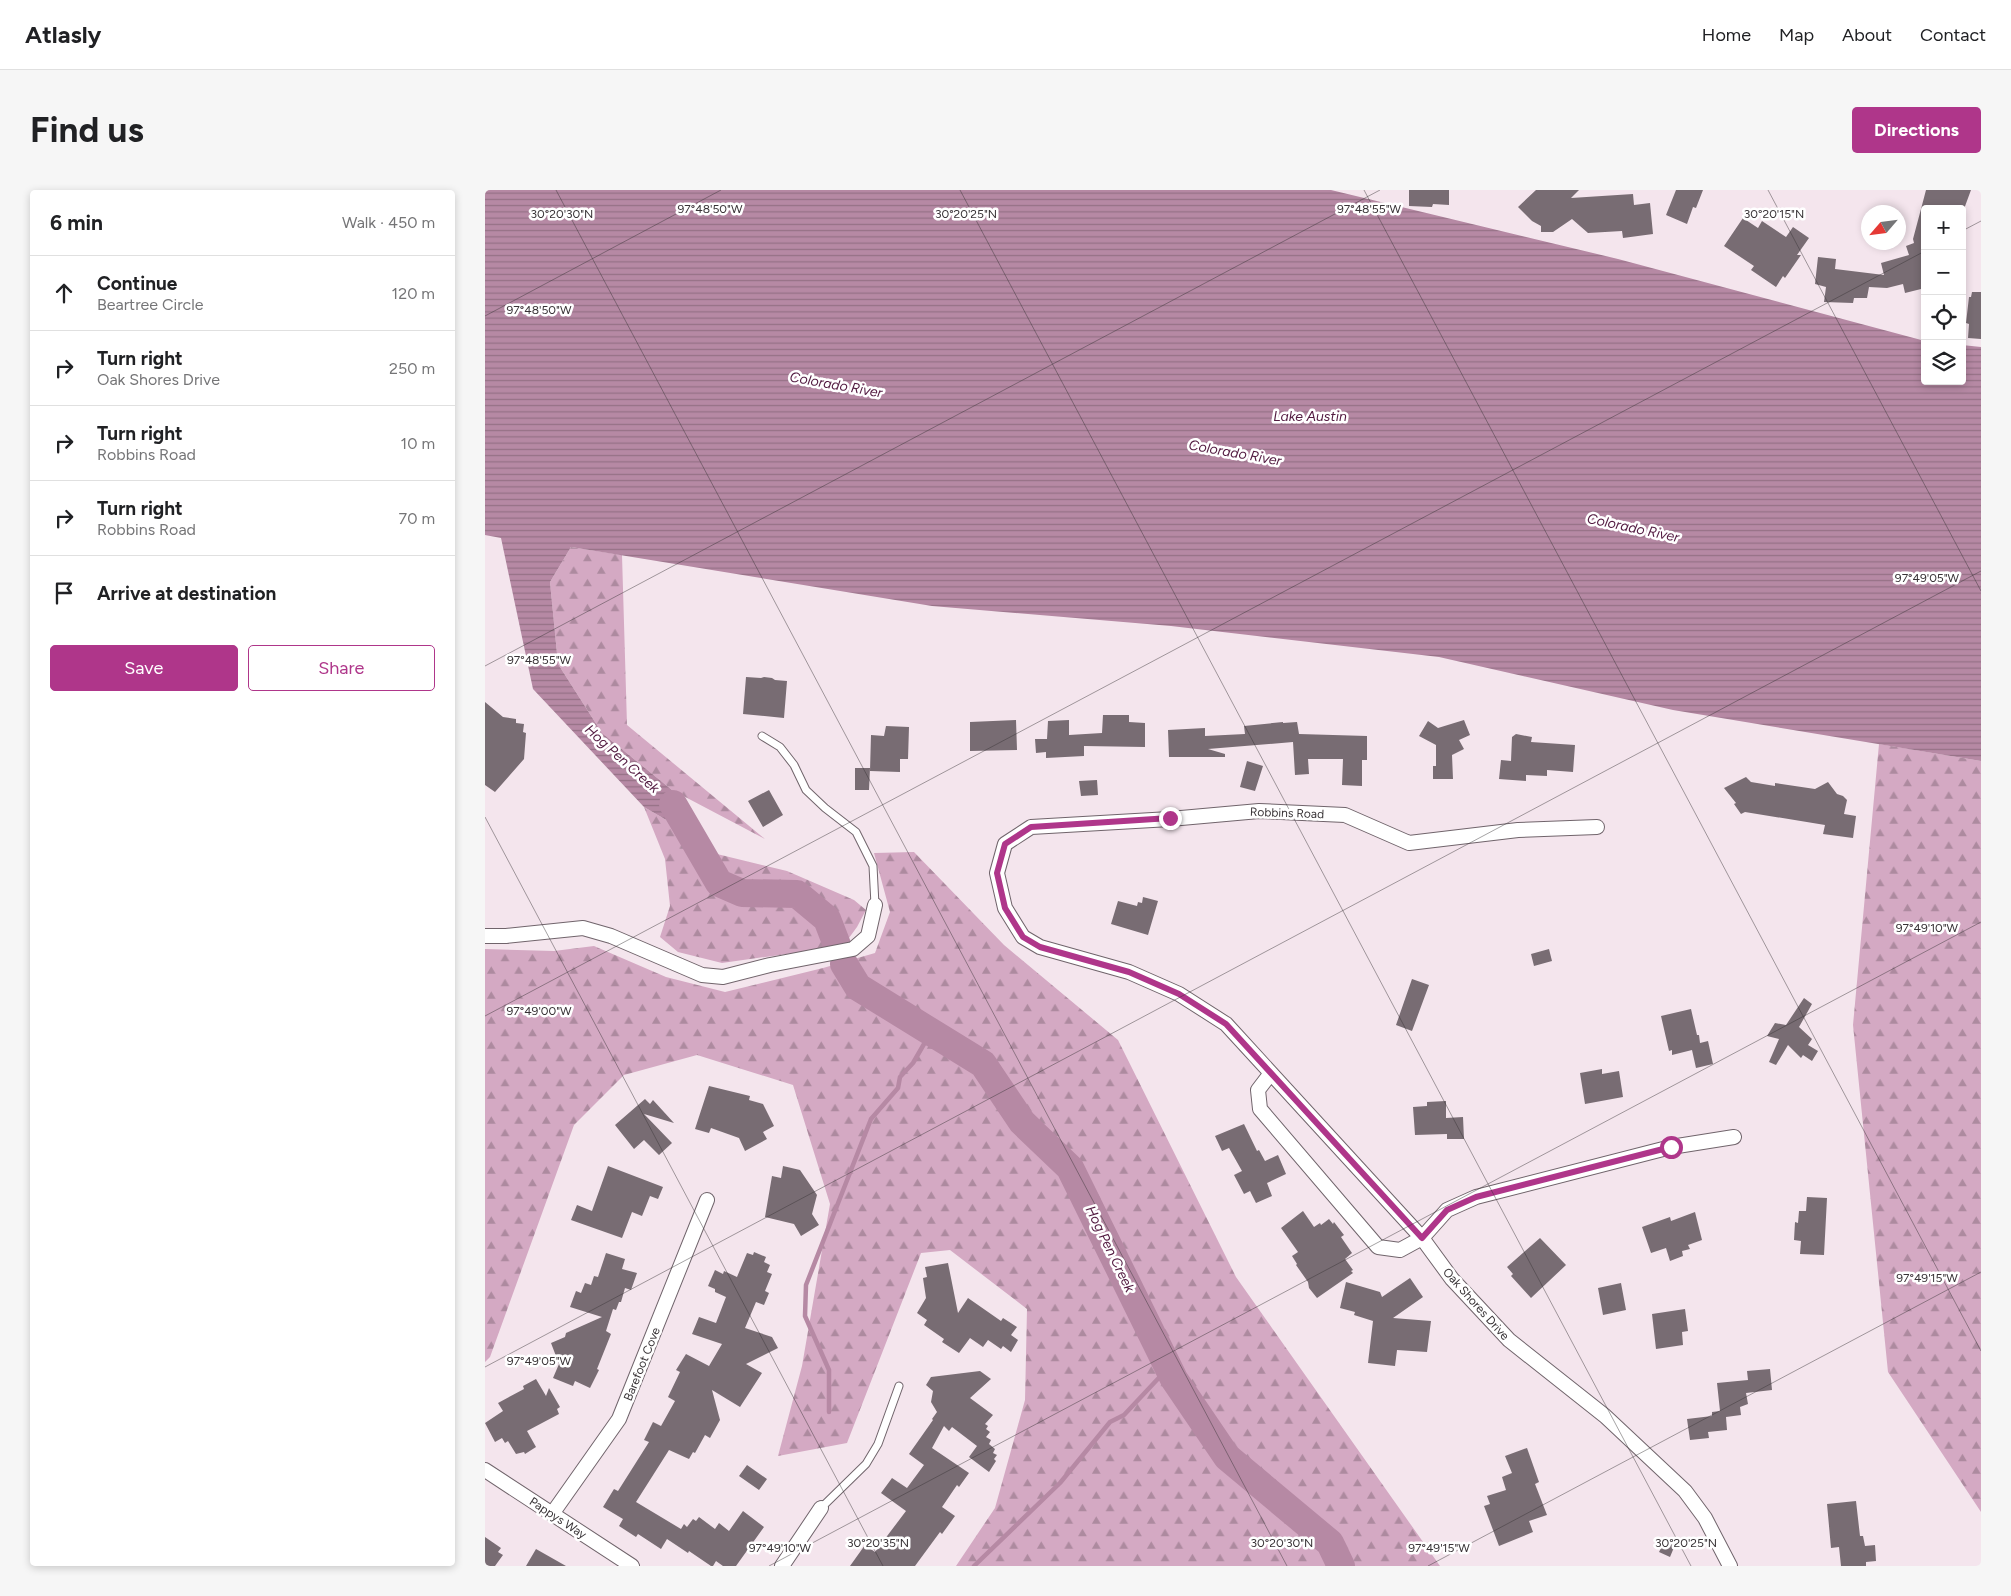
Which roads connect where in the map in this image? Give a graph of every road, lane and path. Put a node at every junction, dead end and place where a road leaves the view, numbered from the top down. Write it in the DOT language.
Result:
graph roads {
  1 [pos="762,736"];
  2 [pos="1597,827"];
  3 [pos="997,873"];
  4 [pos="875,905"];
  5 [pos="485,936"];
  6 [pos="1271,1073"];
  7 [pos="1734,1137"];
  8 [pos="707,1200"];
  9 [pos="1422,1238"];
  10 [pos="899,1386"];
  11 [pos="485,1470"];
  12 [pos="821,1508"];
  13 [pos="552,1514"];
  14 [pos="632,1566"];
  15 [pos="782,1566"];
  16 [pos="1729,1566"];
  1 -- 4 [label="lane"];
  2 -- 3 [label="street, Robbins Road"];
  3 -- 6 [label="street, Oak Shores Drive"];
  4 -- 5 [label="street"];
  6 -- 9 [label="street, Oak Shores Drive"];
  6 -- 9 [label="street"];
  7 -- 9 [label="street"];
  8 -- 13 [label="street, Barefoot Cove"];
  9 -- 16 [label="street, Oak Shores Drive"];
  10 -- 12 [label="lane"];
  11 -- 13 [label="street, Pappys Way"];
  12 -- 15 [label="street"];
  13 -- 14 [label="street, Pappys Way"];
}
